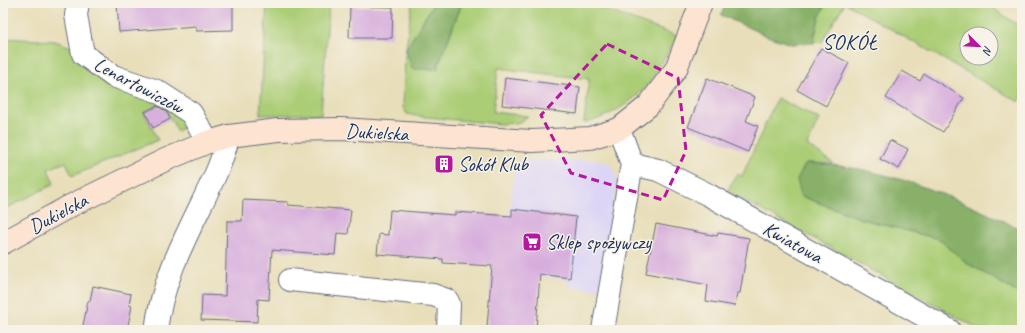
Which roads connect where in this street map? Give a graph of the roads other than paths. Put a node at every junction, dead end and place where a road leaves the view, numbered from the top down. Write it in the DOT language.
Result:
graph roads {
  1 [pos="78,3"];
  2 [pos="702,3"];
  3 [pos="619,129"];
  4 [pos="229,136"];
  5 [pos="208,142"];
  6 [pos="632,164"];
  7 [pos="3,243"];
  8 [pos="290,280"];
  9 [pos="156,330"];
  10 [pos="448,330"];
  11 [pos="603,330"];
  12 [pos="949,330"];
  1 -- 5 [label="street, Lenartowiczów"];
  2 -- 3 [label="main road, Dukielska"];
  3 -- 4 [label="main road, Dukielska"];
  3 -- 6 [label="street"];
  4 -- 5 [label="main road, Dukielska"];
  4 -- 9 [label="street"];
  5 -- 7 [label="main road, Dukielska"];
  6 -- 11 [label="street"];
  6 -- 12 [label="street, Kwiatowa"];
  8 -- 10 [label="street"];
}
